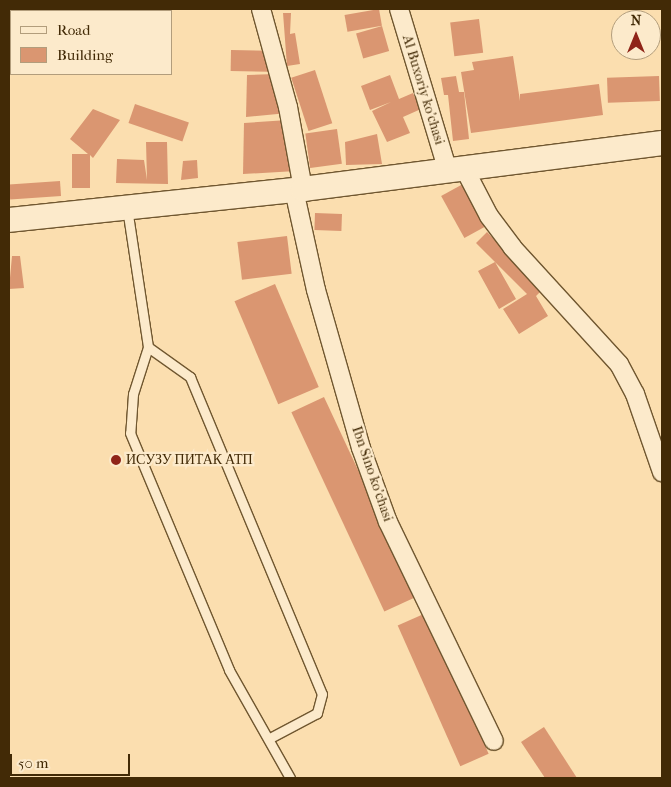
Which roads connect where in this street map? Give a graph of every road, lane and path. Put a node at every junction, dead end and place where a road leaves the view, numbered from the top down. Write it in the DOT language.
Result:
graph roads {
  1 [pos="261,9"];
  2 [pos="399,9"];
  3 [pos="662,143"];
  4 [pos="456,170"];
  5 [pos="299,190"];
  6 [pos="127,208"];
  7 [pos="9,220"];
  8 [pos="148,347"];
  9 [pos="657,438"];
  10 [pos="662,472"];
  11 [pos="268,739"];
  12 [pos="494,741"];
  13 [pos="290,778"];
  1 -- 5 [label="street, Ibn Sino ko'chasi"];
  2 -- 4 [label="street, Al Buxoriy ko'chasi"];
  3 -- 4 [label="street"];
  4 -- 5 [label="street"];
  4 -- 9 [label="street, Al Buxoriy ko'chasi"];
  5 -- 6 [label="street"];
  5 -- 12 [label="street, Ibn Sino ko'chasi"];
  6 -- 7 [label="street"];
  6 -- 8 [label="lane"];
  8 -- 11 [label="lane"];
  8 -- 11 [label="lane"];
  9 -- 10 [label="street, Al Buxoriy ko'chasi"];
  11 -- 13 [label="lane"];
}
